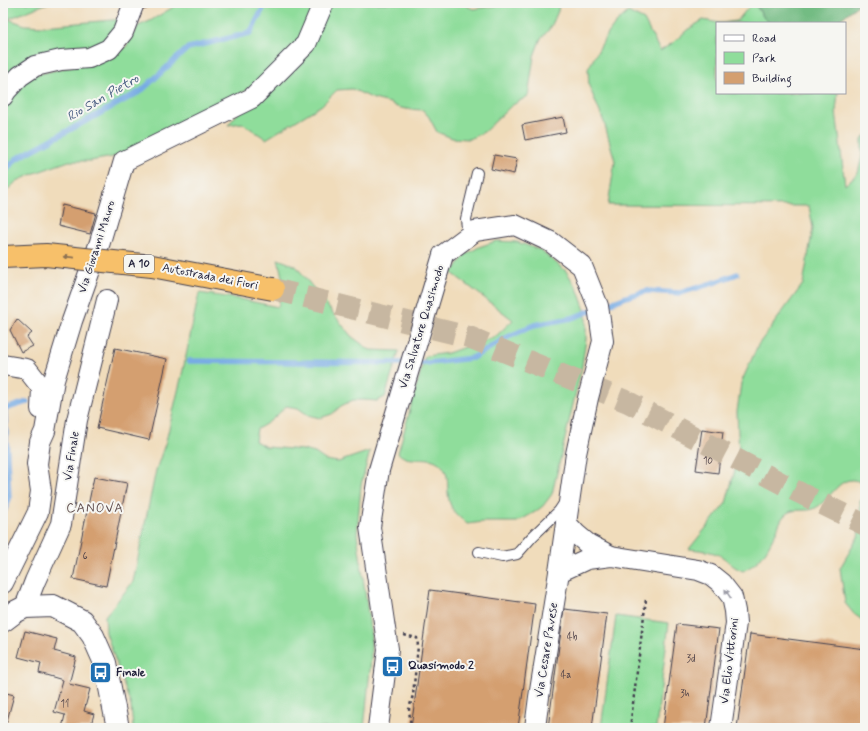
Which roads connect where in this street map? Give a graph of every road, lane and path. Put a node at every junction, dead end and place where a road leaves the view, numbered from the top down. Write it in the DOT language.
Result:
graph roads {
  1 [pos="134,3"];
  2 [pos="324,3"];
  3 [pos="3,96"];
  4 [pos="477,173"];
  5 [pos="468,236"];
  6 [pos="3,257"];
  7 [pos="274,289"];
  8 [pos="107,300"];
  9 [pos="3,365"];
  10 [pos="40,442"];
  11 [pos="571,491"];
  12 [pos="566,523"];
  13 [pos="479,552"];
  14 [pos="611,556"];
  15 [pos="559,572"];
  16 [pos="3,583"];
  17 [pos="646,598"];
  18 [pos="26,607"];
  19 [pos="3,621"];
  20 [pos="386,634"];
  21 [pos="118,728"];
  22 [pos="378,728"];
  23 [pos="411,728"];
  24 [pos="535,728"];
  25 [pos="630,728"];
  26 [pos="721,728"];
  1 -- 3 [label="street"];
  2 -- 10 [label="street, Via Giovanni Mauro"];
  4 -- 5 [label="lane"];
  5 -- 11 [label="street, Via Salvatore Quasimodo"];
  5 -- 20 [label="street, Via Salvatore Quasimodo, bridge"];
  7 -- 6 [label="highway, Autostrada dei Fiori / A 10, one-way, bridge"];
  8 -- 18 [label="street, Via Finale"];
  9 -- 10 [label="street"];
  10 -- 16 [label="street, Via Giovanni Mauro"];
  11 -- 12 [label="street, Via Salvatore Quasimodo"];
  11 -- 13 [label="lane"];
  12 -- 14 [label="street"];
  12 -- 15 [label="street, Via Cesare Pavese"];
  14 -- 15 [label="street"];
  26 -- 14 [label="street, Via Elio Vittorini, one-way"];
  15 -- 24 [label="street, Via Cesare Pavese"];
  17 -- 25 [label="path"];
  18 -- 19 [label="street"];
  18 -- 21 [label="street"];
  20 -- 22 [label="street, Via Salvatore Quasimodo"];
  20 -- 23 [label="path"];
}
